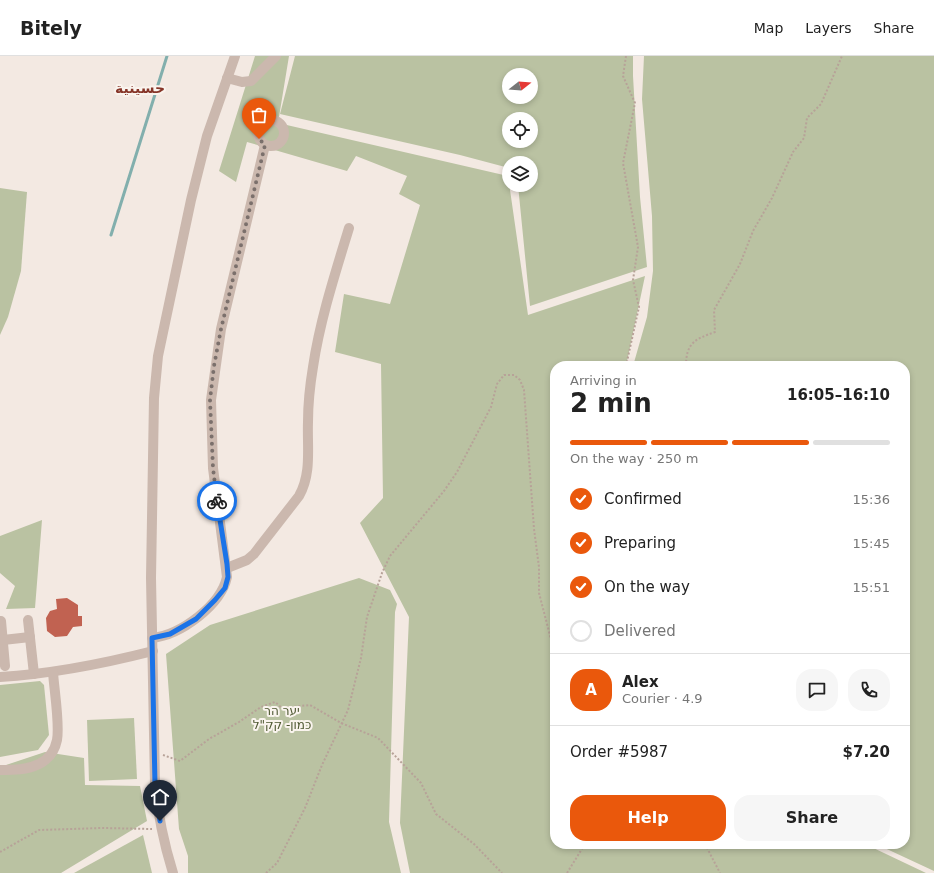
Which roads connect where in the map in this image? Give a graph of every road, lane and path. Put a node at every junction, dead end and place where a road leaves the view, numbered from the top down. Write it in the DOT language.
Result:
graph roads {
  1 [pos="235,56"];
  2 [pos="276,56"];
  3 [pos="626,56"];
  4 [pos="842,56"];
  5 [pos="227,78"];
  6 [pos="265,145"];
  7 [pos="349,228"];
  8 [pos="627,361"];
  9 [pos="686,361"];
  10 [pos="227,568"];
  11 [pos="28,620"];
  12 [pos="1,621"];
  13 [pos="550,636"];
  14 [pos="30,637"];
  15 [pos="152,638"];
  16 [pos="3,640"];
  17 [pos="153,651"];
  18 [pos="5,666"];
  19 [pos="53,672"];
  20 [pos="34,674"];
  21 [pos="0,676"];
  22 [pos="341,723"];
  23 [pos="155,752"];
  24 [pos="0,770"];
  25 [pos="161,829"];
  26 [pos="582,849"];
  27 [pos="708,849"];
  28 [pos="0,852"];
  29 [pos="173,873"];
  30 [pos="266,873"];
  31 [pos="502,873"];
  32 [pos="567,873"];
  33 [pos="720,873"];
  1 -- 5 [label="street"];
  2 -- 5 [label="street"];
  3 -- 8 [label="path"];
  4 -- 9 [label="path"];
  5 -- 15 [label="street"];
  6 -- 10 [label="street"];
  7 -- 10 [label="street"];
  10 -- 15 [label="street"];
  11 -- 14 [label="street"];
  12 -- 16 [label="street"];
  13 -- 22 [label="path"];
  14 -- 16 [label="street"];
  14 -- 20 [label="street"];
  15 -- 17 [label="street"];
  16 -- 18 [label="street"];
  17 -- 19 [label="street"];
  17 -- 23 [label="street"];
  19 -- 20 [label="street"];
  19 -- 24 [label="street"];
  20 -- 21 [label="street"];
  22 -- 23 [label="path"];
  22 -- 30 [label="path"];
  22 -- 31 [label="path"];
  23 -- 25 [label="street"];
  25 -- 28 [label="path"];
  25 -- 29 [label="street"];
  26 -- 32 [label="path"];
  27 -- 33 [label="path"];
}
